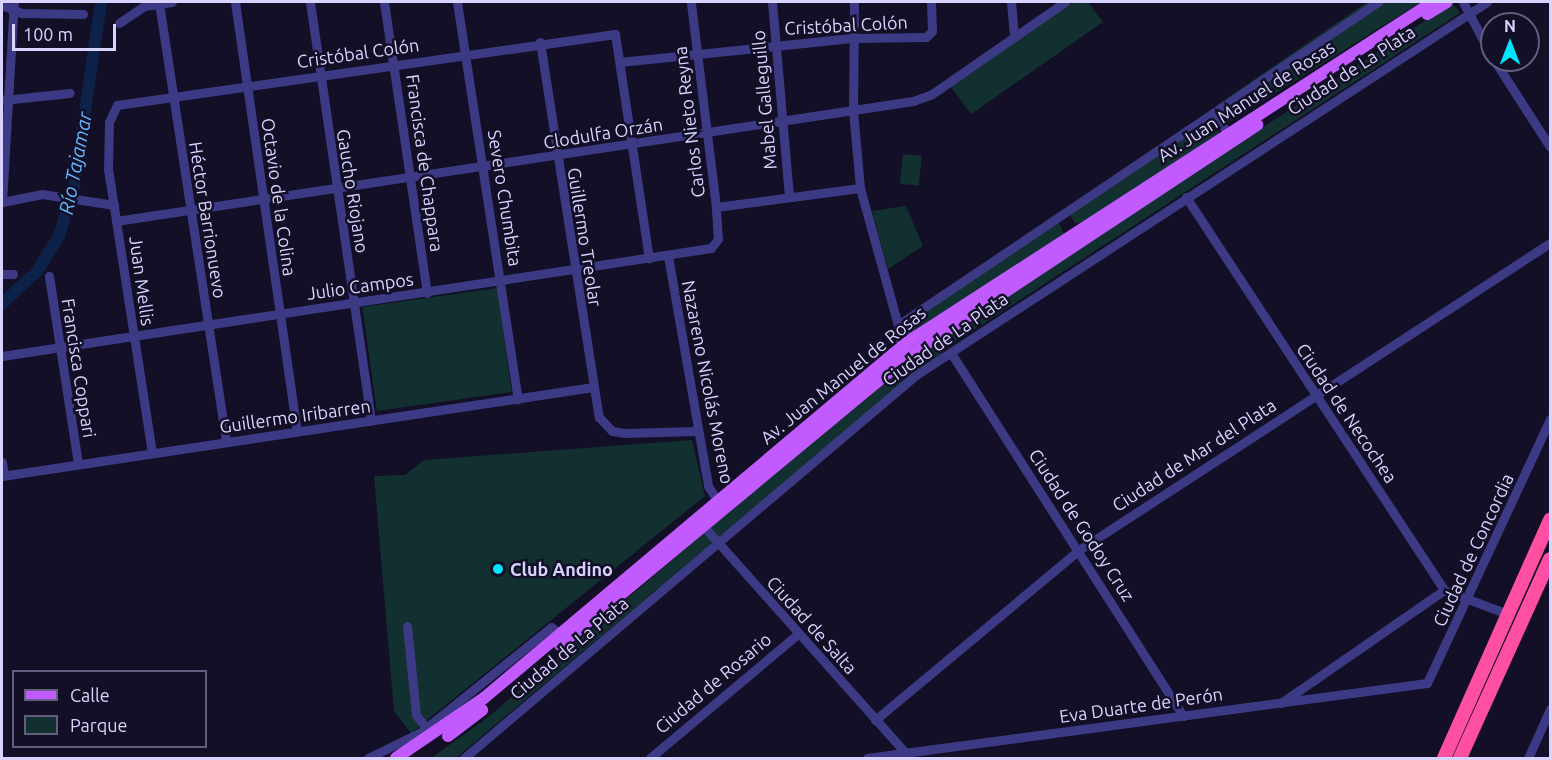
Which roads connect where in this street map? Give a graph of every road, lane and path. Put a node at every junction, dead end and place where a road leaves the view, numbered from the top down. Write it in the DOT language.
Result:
graph roads {
  1 [pos="172,2"];
  2 [pos="235,2"];
  3 [pos="310,2"];
  4 [pos="384,2"];
  5 [pos="457,2"];
  6 [pos="691,2"];
  7 [pos="772,2"];
  8 [pos="854,2"];
  9 [pos="931,2"];
  10 [pos="1011,2"];
  11 [pos="1065,2"];
  12 [pos="1378,2"];
  13 [pos="1433,2"];
  14 [pos="1447,2"];
  15 [pos="1463,2"];
  16 [pos="1487,2"];
  17 [pos="159,3"];
  18 [pos="2,5"];
  19 [pos="13,6"];
  20 [pos="83,14"];
  21 [pos="1465,15"];
  22 [pos="119,23"];
  23 [pos="1014,37"];
  24 [pos="854,38"];
  25 [pos="1480,39"];
  26 [pos="540,42"];
  27 [pos="777,46"];
  28 [pos="466,53"];
  29 [pos="697,55"];
  30 [pos="620,62"];
  31 [pos="394,64"];
  32 [pos="1502,72"];
  33 [pos="319,75"];
  34 [pos="246,86"];
  35 [pos="70,93"];
  36 [pos="173,96"];
  37 [pos="5,100"];
  38 [pos="854,111"];
  39 [pos="110,113"];
  40 [pos="1213,113"];
  41 [pos="783,122"];
  42 [pos="705,134"];
  43 [pos="1229,134"];
  44 [pos="631,145"];
  45 [pos="1551,147"];
  46 [pos="556,158"];
  47 [pos="484,169"];
  48 [pos="411,179"];
  49 [pos="860,188"];
  50 [pos="337,189"];
  51 [pos="789,196"];
  52 [pos="1186,197"];
  53 [pos="264,201"];
  54 [pos="2,202"];
  55 [pos="114,205"];
  56 [pos="716,207"];
  57 [pos="190,211"];
  58 [pos="116,220"];
  59 [pos="718,238"];
  60 [pos="1551,243"];
  61 [pos="668,256"];
  62 [pos="649,258"];
  63 [pos="574,271"];
  64 [pos="2,274"];
  65 [pos="13,274"];
  66 [pos="49,276"];
  67 [pos="501,281"];
  68 [pos="427,293"];
  69 [pos="354,304"];
  70 [pos="280,314"];
  71 [pos="207,325"];
  72 [pos="898,325"];
  73 [pos="133,336"];
  74 [pos="916,336"];
  75 [pos="59,347"];
  76 [pos="901,347"];
  77 [pos="951,353"];
  78 [pos="2,356"];
  79 [pos="593,387"];
  80 [pos="1315,395"];
  81 [pos="518,399"];
  82 [pos="1551,419"];
  83 [pos="371,421"];
  84 [pos="697,431"];
  85 [pos="297,432"];
  86 [pos="226,442"];
  87 [pos="152,453"];
  88 [pos="2,462"];
  89 [pos="78,464"];
  90 [pos="3,476"];
  91 [pos="721,505"];
  92 [pos="1551,520"];
  93 [pos="700,523"];
  94 [pos="718,543"];
  95 [pos="1079,550"];
  96 [pos="1551,559"];
  97 [pos="1444,590"];
  98 [pos="1468,598"];
  99 [pos="1508,614"];
  100 [pos="406,626"];
  101 [pos="798,634"];
  102 [pos="1418,686"];
  103 [pos="1279,704"];
  104 [pos="1551,709"];
  105 [pos="1183,716"];
  106 [pos="875,720"];
  107 [pos="430,732"];
  108 [pos="905,752"];
  109 [pos="368,759"];
  110 [pos="396,759"];
  111 [pos="411,759"];
  112 [pos="464,759"];
  113 [pos="650,759"];
  114 [pos="867,759"];
  115 [pos="1444,759"];
  116 [pos="1460,759"];
  117 [pos="1528,759"];
  1 -- 17 [label="street"];
  2 -- 34 [label="street, Octavio de la Colina"];
  3 -- 33 [label="street, Gaucho Riojano"];
  4 -- 31 [label="street, Francisca de Chappara"];
  5 -- 28 [label="street, Severo Chumbita"];
  6 -- 29 [label="street, Carlos Nieto Reyna"];
  7 -- 27 [label="street, Mabel Galleguillo"];
  8 -- 24 [label="street"];
  9 -- 24 [label="street, Cristóbal Colón"];
  10 -- 23 [label="street"];
  11 -- 23 [label="street, Clodulfa Orzán"];
  12 -- 40 [label="street"];
  13 -- 43 [label="main road, Av. Juan Manuel de Rosas"];
  14 -- 91 [label="main road, Av. Juan Manuel de Rosas"];
  15 -- 21 [label="street"];
  16 -- 21 [label="street, Ciudad de La Plata"];
  17 -- 22 [label="street"];
  17 -- 36 [label="street, Héctor Barrionuevo"];
  18 -- 19 [label="street"];
  19 -- 20 [label="street"];
  19 -- 37 [label="street"];
  21 -- 25 [label="street"];
  21 -- 52 [label="street, Ciudad de La Plata"];
  23 -- 38 [label="street, Clodulfa Orzán"];
  24 -- 27 [label="street, Cristóbal Colón"];
  24 -- 38 [label="street"];
  26 -- 28 [label="street, Cristóbal Colón"];
  26 -- 30 [label="street, Cristóbal Colón"];
  26 -- 46 [label="street, Guillermo Treolar"];
  27 -- 29 [label="street, Cristóbal Colón"];
  27 -- 41 [label="street, Mabel Galleguillo"];
  28 -- 31 [label="street, Cristóbal Colón"];
  28 -- 47 [label="street, Severo Chumbita"];
  29 -- 30 [label="street, Cristóbal Colón"];
  29 -- 42 [label="street, Carlos Nieto Reyna"];
  30 -- 44 [label="street"];
  31 -- 33 [label="street, Cristóbal Colón"];
  31 -- 48 [label="street, Francisca de Chappara"];
  32 -- 45 [label="street"];
  33 -- 34 [label="street, Cristóbal Colón"];
  33 -- 50 [label="street, Gaucho Riojano"];
  34 -- 36 [label="street, Cristóbal Colón"];
  34 -- 53 [label="street, Octavio de la Colina"];
  35 -- 37 [label="street"];
  36 -- 39 [label="street, Cristóbal Colón"];
  36 -- 57 [label="street, Héctor Barrionuevo"];
  37 -- 54 [label="street"];
  38 -- 41 [label="street, Clodulfa Orzán"];
  38 -- 49 [label="street"];
  39 -- 55 [label="street, Juan Mellis"];
  40 -- 43 [label="street"];
  40 -- 72 [label="street"];
  41 -- 42 [label="street, Clodulfa Orzán"];
  41 -- 51 [label="street, Mabel Galleguillo"];
  42 -- 44 [label="street, Clodulfa Orzán"];
  42 -- 56 [label="street, Carlos Nieto Reyna"];
  43 -- 74 [label="main road, Av. Juan Manuel de Rosas"];
  44 -- 46 [label="street, Clodulfa Orzán"];
  44 -- 62 [label="street"];
  46 -- 47 [label="street, Clodulfa Orzán"];
  46 -- 63 [label="street, Guillermo Treolar"];
  47 -- 48 [label="street, Clodulfa Orzán"];
  47 -- 67 [label="street, Severo Chumbita"];
  48 -- 50 [label="street, Clodulfa Orzán"];
  48 -- 68 [label="street, Francisca de Chappara"];
  49 -- 51 [label="street"];
  49 -- 72 [label="street"];
  50 -- 53 [label="street, Clodulfa Orzán"];
  50 -- 69 [label="street, Gaucho Riojano"];
  51 -- 56 [label="street"];
  52 -- 77 [label="street, Ciudad de La Plata"];
  52 -- 80 [label="street, Ciudad de Necochea"];
  53 -- 57 [label="street, Clodulfa Orzán"];
  53 -- 70 [label="street, Octavio de la Colina"];
  54 -- 55 [label="street"];
  55 -- 58 [label="street, Juan Mellis"];
  56 -- 59 [label="street, Carlos Nieto Reyna"];
  57 -- 58 [label="street, Clodulfa Orzán"];
  57 -- 71 [label="street, Héctor Barrionuevo"];
  58 -- 73 [label="street, Juan Mellis"];
  59 -- 61 [label="street, Julio Campos"];
  60 -- 80 [label="street, Ciudad de Mar del Plata"];
  61 -- 62 [label="street, Julio Campos"];
  61 -- 84 [label="street, Nazareno Nicolás Moreno"];
  62 -- 63 [label="street, Julio Campos"];
  63 -- 67 [label="street, Julio Campos"];
  63 -- 79 [label="street, Guillermo Treolar"];
  64 -- 65 [label="street"];
  66 -- 75 [label="street, Francisca Coppari"];
  67 -- 68 [label="street, Julio Campos"];
  67 -- 81 [label="street, Severo Chumbita"];
  68 -- 69 [label="street, Julio Campos"];
  69 -- 70 [label="street, Julio Campos"];
  69 -- 83 [label="street, Gaucho Riojano"];
  70 -- 71 [label="street, Julio Campos"];
  70 -- 85 [label="street, Octavio de la Colina"];
  71 -- 73 [label="street, Julio Campos"];
  71 -- 86 [label="street, Héctor Barrionuevo"];
  72 -- 74 [label="street"];
  72 -- 76 [label="street"];
  73 -- 75 [label="street, Julio Campos"];
  73 -- 87 [label="street, Juan Mellis"];
  74 -- 76 [label="main road, Av. Juan Manuel de Rosas"];
  75 -- 78 [label="street, Julio Campos"];
  75 -- 89 [label="street, Francisca Coppari"];
  76 -- 91 [label="main road, Av. Juan Manuel de Rosas"];
  77 -- 94 [label="street, Ciudad de La Plata"];
  77 -- 95 [label="street, Ciudad de Godoy Cruz"];
  79 -- 81 [label="street, Guillermo Iribarren"];
  79 -- 84 [label="street, Guillermo Treolar"];
  80 -- 95 [label="street, Ciudad de Mar del Plata"];
  80 -- 97 [label="street, Ciudad de Necochea"];
  81 -- 83 [label="street, Guillermo Iribarren"];
  82 -- 98 [label="street, Ciudad de Concordia"];
  83 -- 85 [label="street, Guillermo Iribarren"];
  84 -- 91 [label="street, Nazareno Nicolás Moreno"];
  85 -- 86 [label="street, Guillermo Iribarren"];
  86 -- 87 [label="street, Guillermo Iribarren"];
  87 -- 89 [label="street, Guillermo Iribarren"];
  88 -- 90 [label="street"];
  89 -- 90 [label="street, Guillermo Iribarren"];
  91 -- 93 [label="main road, Av. Juan Manuel de Rosas"];
  92 -- 99 [label="highway"];
  93 -- 94 [label="street, Ciudad de Salta"];
  93 -- 107 [label="main road, Av. Juan Manuel de Rosas"];
  93 -- 111 [label="main road, Av. Juan Manuel de Rosas"];
  94 -- 101 [label="street, Ciudad de Salta"];
  94 -- 112 [label="street, Ciudad de La Plata"];
  95 -- 105 [label="street, Ciudad de Godoy Cruz"];
  95 -- 106 [label="street, Ciudad de Mar del Plata"];
  96 -- 116 [label="highway"];
  97 -- 98 [label="street"];
  97 -- 103 [label="street"];
  98 -- 99 [label="street"];
  98 -- 102 [label="street, Ciudad de Concordia"];
  99 -- 115 [label="highway"];
  100 -- 107 [label="street"];
  101 -- 106 [label="street, Ciudad de Salta"];
  101 -- 113 [label="street, Ciudad de Rosario"];
  102 -- 103 [label="street, Eva Duarte de Perón"];
  103 -- 105 [label="street, Eva Duarte de Perón"];
  104 -- 117 [label="street"];
  105 -- 108 [label="street, Eva Duarte de Perón"];
  106 -- 108 [label="street, Ciudad de Salta"];
  107 -- 109 [label="street"];
  107 -- 110 [label="main road, Av. Juan Manuel de Rosas"];
  108 -- 114 [label="street, Eva Duarte de Perón"];
}
